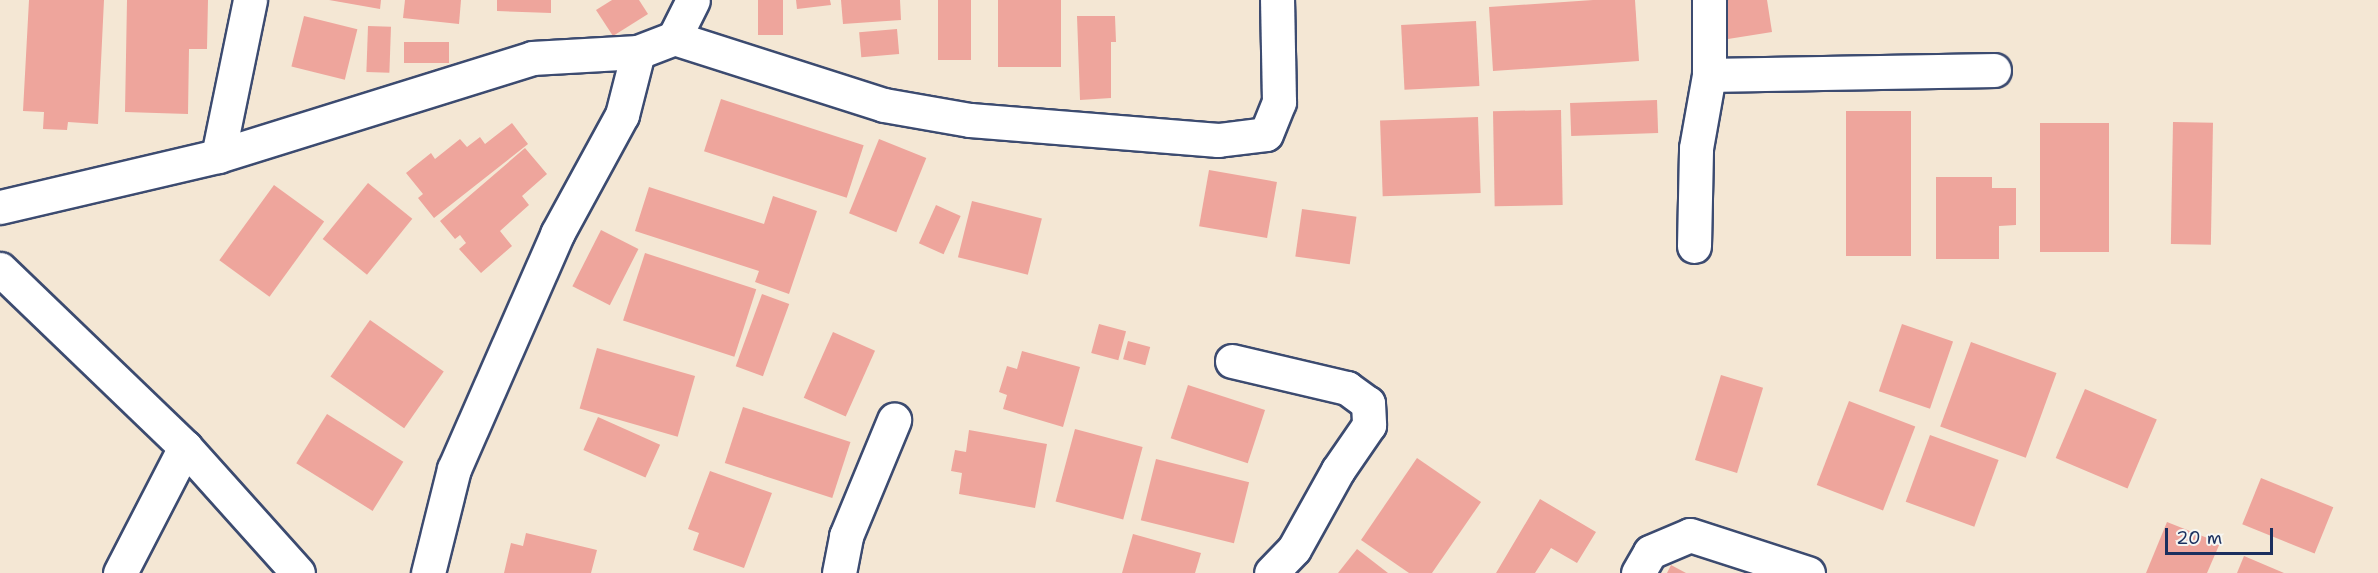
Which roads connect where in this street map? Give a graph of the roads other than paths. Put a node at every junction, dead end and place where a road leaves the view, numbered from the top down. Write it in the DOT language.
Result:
graph roads {
  1 [pos="250,0"];
  2 [pos="693,0"];
  3 [pos="1277,0"];
  4 [pos="1709,0"];
  5 [pos="674,38"];
  6 [pos="638,52"];
  7 [pos="1994,70"];
  8 [pos="1709,75"];
  9 [pos="218,156"];
  10 [pos="0,207"];
  11 [pos="1694,246"];
  12 [pos="0,269"];
  13 [pos="1232,361"];
  14 [pos="894,420"];
  15 [pos="185,447"];
  16 [pos="120,573"];
  17 [pos="298,573"];
  18 [pos="428,573"];
  19 [pos="839,573"];
  20 [pos="1271,573"];
  21 [pos="1638,573"];
  22 [pos="1808,573"];
  1 -- 9 [label="street"];
  2 -- 5 [label="street"];
  3 -- 5 [label="street"];
  4 -- 8 [label="street"];
  5 -- 6 [label="street"];
  6 -- 9 [label="street"];
  6 -- 18 [label="street"];
  7 -- 8 [label="street"];
  8 -- 11 [label="street"];
  9 -- 10 [label="street"];
  12 -- 15 [label="street"];
  13 -- 20 [label="street"];
  14 -- 19 [label="street"];
  15 -- 16 [label="street"];
  15 -- 17 [label="street"];
  21 -- 22 [label="street"];
}
